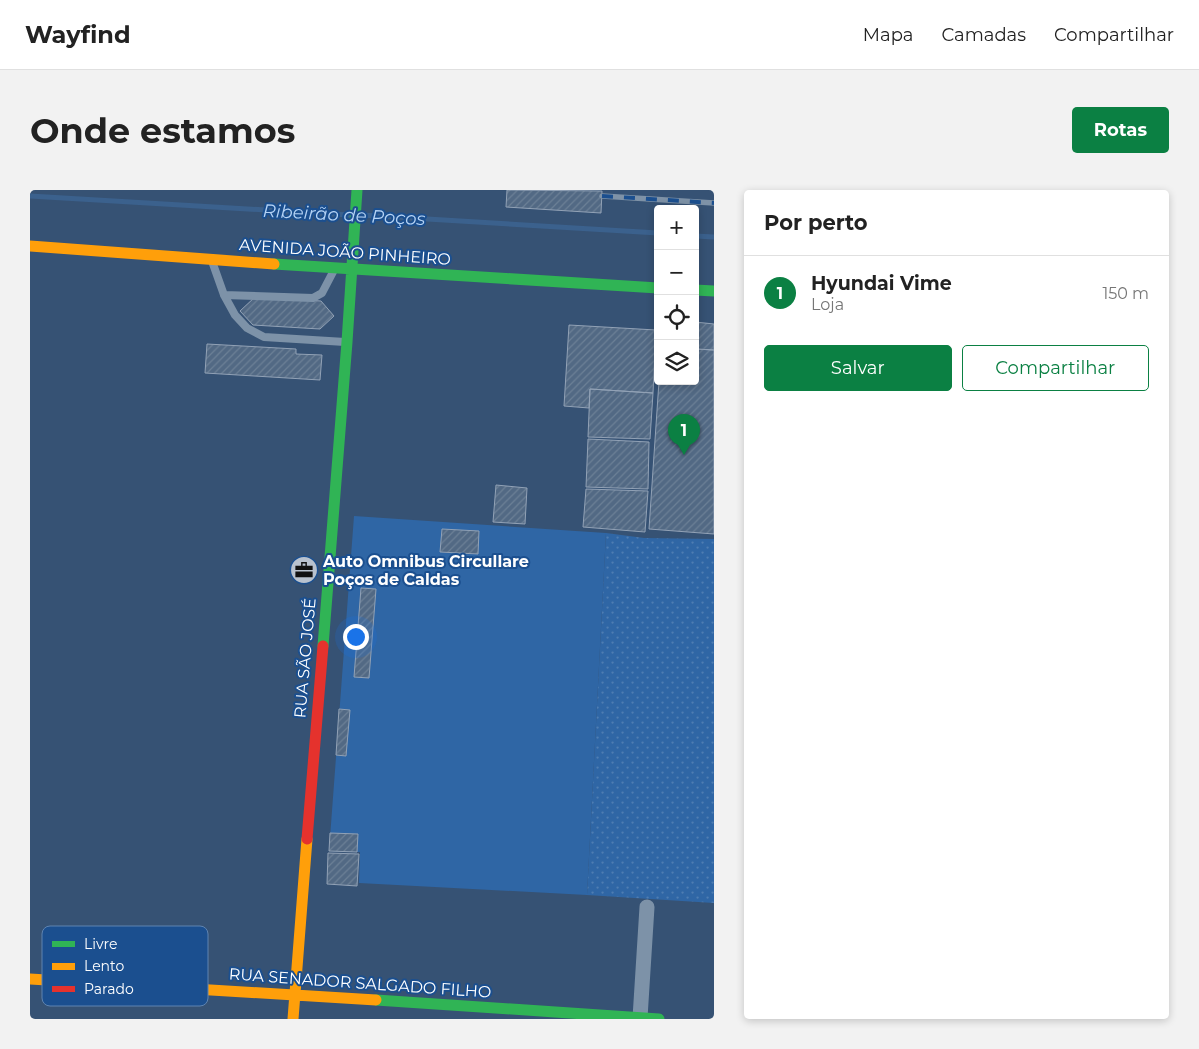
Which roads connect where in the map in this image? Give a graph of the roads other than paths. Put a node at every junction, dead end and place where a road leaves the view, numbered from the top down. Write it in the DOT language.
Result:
graph roads {
  1 [pos="357,190"];
  2 [pos="30,246"];
  3 [pos="212,260"];
  4 [pos="335,268"];
  5 [pos="352,269"];
  6 [pos="654,288"];
  7 [pos="699,290"];
  8 [pos="714,291"];
  9 [pos="224,295"];
  10 [pos="347,342"];
  11 [pos="647,907"];
  12 [pos="208,989"];
  13 [pos="295,994"];
  14 [pos="640,1018"];
  15 [pos="293,1019"];
  16 [pos="659,1019"];
  1 -- 5 [label="street, RUA SÃO JOSÉ"];
  2 -- 3 [label="street, AVENIDA JOÃO PINHEIRO"];
  3 -- 4 [label="street, AVENIDA JOÃO PINHEIRO"];
  3 -- 9 [label="lane"];
  4 -- 5 [label="street, AVENIDA JOÃO PINHEIRO"];
  4 -- 9 [label="lane"];
  5 -- 6 [label="street, AVENIDA JOÃO PINHEIRO"];
  5 -- 10 [label="street, RUA SÃO JOSÉ"];
  7 -- 8 [label="street"];
  9 -- 10 [label="lane"];
  10 -- 13 [label="street, RUA SÃO JOSÉ"];
  11 -- 14 [label="street"];
  12 -- 13 [label="street, RUA SENADOR SALGADO FILHO"];
  13 -- 14 [label="street, RUA SENADOR SALGADO FILHO"];
  13 -- 15 [label="street, RUA SÃO JOSÉ"];
  14 -- 16 [label="street, RUA SENADOR SALGADO FILHO"];
}
